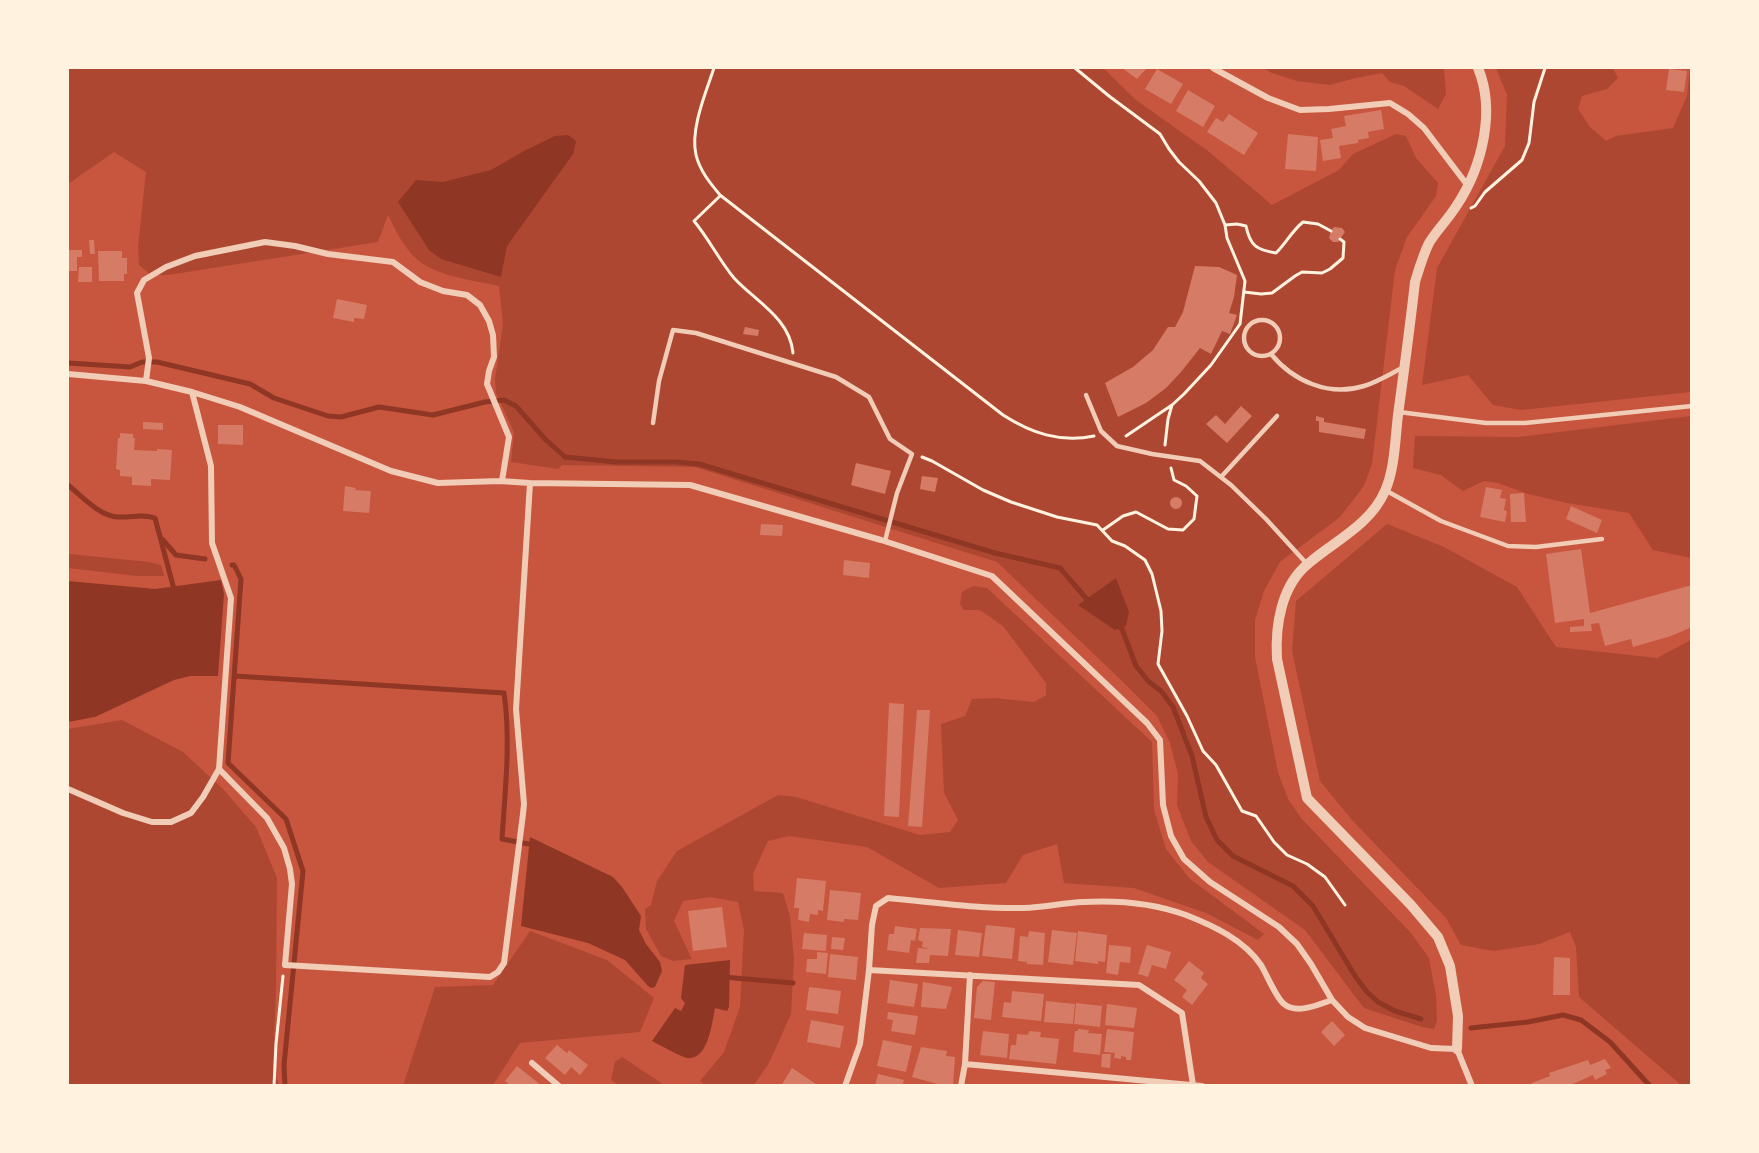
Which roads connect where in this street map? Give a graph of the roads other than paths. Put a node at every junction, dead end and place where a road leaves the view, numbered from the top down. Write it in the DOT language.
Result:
graph roads {
  1 [pos="1213,68"];
  2 [pos="1478,68"];
  3 [pos="1468,186"];
  4 [pos="1271,354"];
  5 [pos="1404,366"];
  6 [pos="68,374"];
  7 [pos="146,381"];
  8 [pos="192,392"];
  9 [pos="1086,394"];
  10 [pos="1692,406"];
  11 [pos="1399,412"];
  12 [pos="1277,416"];
  13 [pos="653,423"];
  14 [pos="1221,477"];
  15 [pos="502,481"];
  16 [pos="530,483"];
  17 [pos="1385,490"];
  18 [pos="1602,539"];
  19 [pos="885,541"];
  20 [pos="1307,564"];
  21 [pos="219,769"];
  22 [pos="68,789"];
  23 [pos="869,970"];
  24 [pos="970,975"];
  25 [pos="1332,1000"];
  26 [pos="1457,1049"];
  27 [pos="532,1063"];
  28 [pos="965,1064"];
  29 [pos="1193,1085"];
  30 [pos="559,1086"];
  31 [pos="845,1086"];
  32 [pos="961,1086"];
  33 [pos="1202,1086"];
  34 [pos="1472,1086"];
  1 -- 3 [label="street"];
  2 -- 3 [label="street"];
  3 -- 5 [label="street"];
  4 -- 4 [label="lane"];
  4 -- 5 [label="lane"];
  5 -- 11 [label="street"];
  6 -- 7 [label="street"];
  7 -- 8 [label="street"];
  7 -- 15 [label="street"];
  8 -- 15 [label="street"];
  8 -- 21 [label="street"];
  9 -- 14 [label="lane"];
  10 -- 11 [label="lane"];
  11 -- 17 [label="street"];
  12 -- 14 [label="lane"];
  13 -- 19 [label="lane"];
  14 -- 20 [label="lane"];
  15 -- 16 [label="street"];
  16 -- 19 [label="street"];
  16 -- 21 [label="street"];
  17 -- 18 [label="lane"];
  17 -- 20 [label="street"];
  19 -- 25 [label="street"];
  20 -- 26 [label="street"];
  21 -- 22 [label="street"];
  23 -- 24 [label="street"];
  23 -- 25 [label="street"];
  23 -- 31 [label="street"];
  24 -- 28 [label="street"];
  24 -- 29 [label="street"];
  25 -- 26 [label="street"];
  26 -- 34 [label="street"];
  27 -- 30 [label="street"];
  28 -- 29 [label="street"];
  28 -- 32 [label="street"];
  29 -- 33 [label="street"];
}
